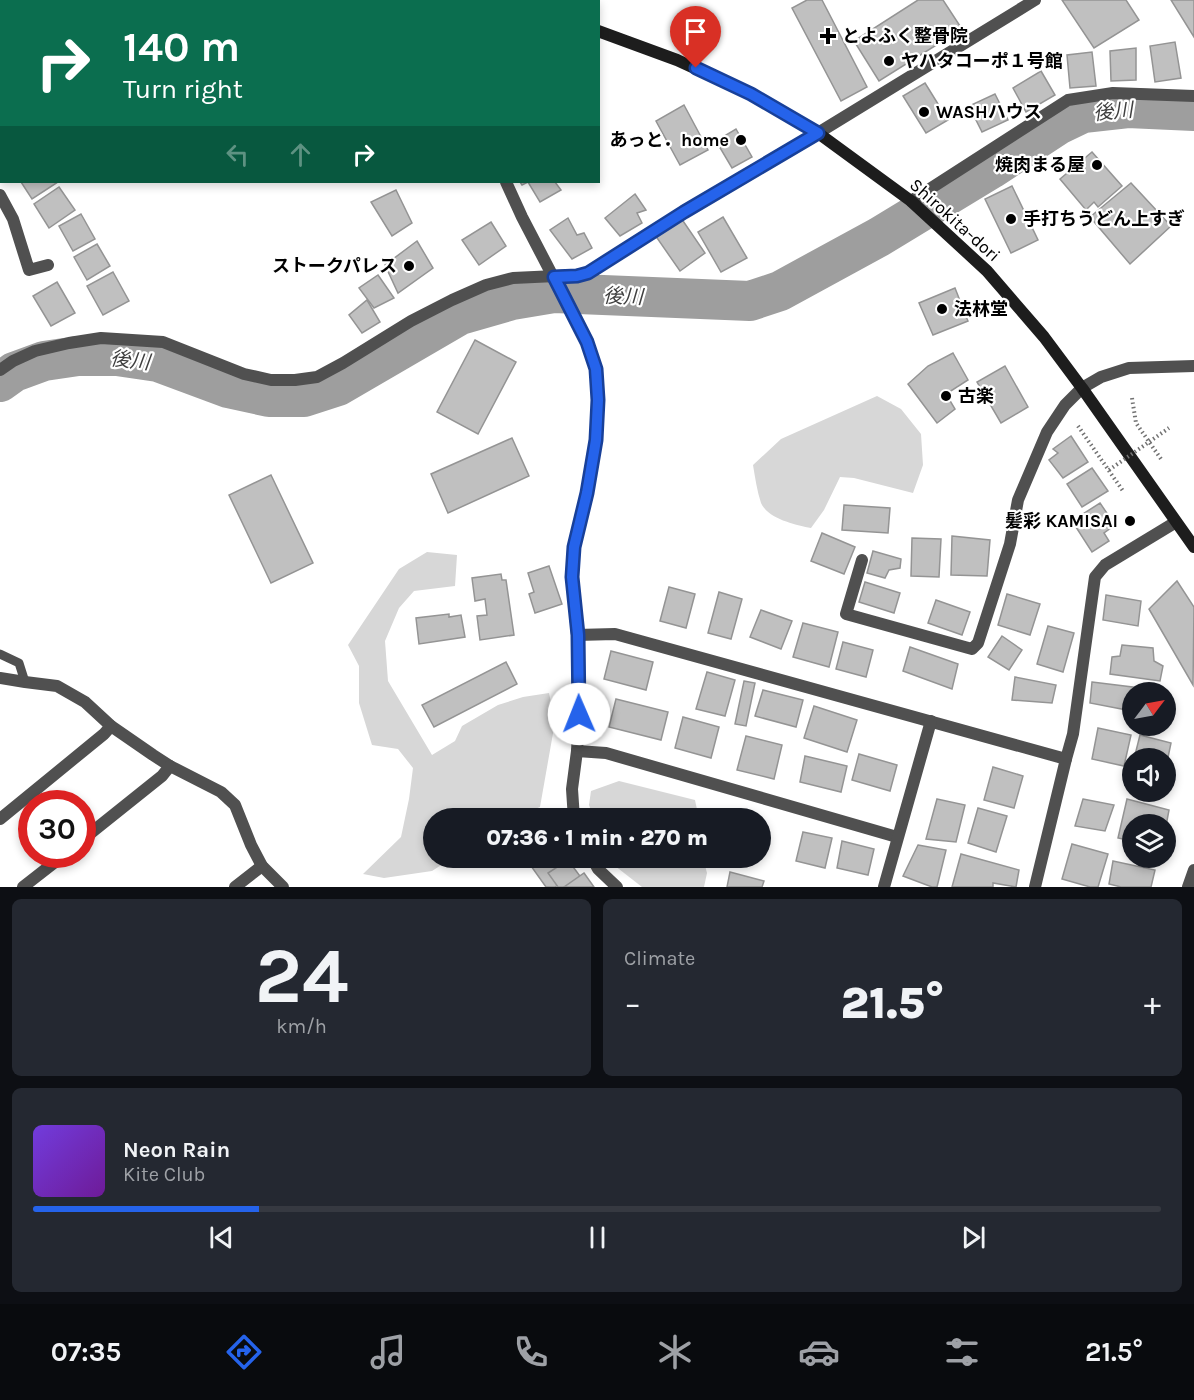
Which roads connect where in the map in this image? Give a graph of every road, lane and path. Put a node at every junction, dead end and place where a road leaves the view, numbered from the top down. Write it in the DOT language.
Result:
graph roads {
  1 [pos="1035,0"];
  2 [pos="600,32"];
  3 [pos="1194,96"];
  4 [pos="818,133"];
  5 [pos="506,183"];
  6 [pos="0,195"];
  7 [pos="911,201"];
  8 [pos="48,265"];
  9 [pos="555,279"];
  10 [pos="1194,366"];
  11 [pos="0,370"];
  12 [pos="1082,388"];
  13 [pos="1132,398"];
  14 [pos="1078,426"];
  15 [pos="1169,428"];
  16 [pos="1149,442"];
  17 [pos="1161,459"];
  18 [pos="1109,470"];
  19 [pos="1123,491"];
  20 [pos="1176,522"];
  21 [pos="1194,547"];
  22 [pos="862,560"];
  23 [pos="578,635"];
  24 [pos="0,654"];
  25 [pos="0,678"];
  26 [pos="25,682"];
  27 [pos="931,721"];
  28 [pos="111,726"];
  29 [pos="577,751"];
  30 [pos="1066,759"];
  31 [pos="170,766"];
  32 [pos="573,808"];
  33 [pos="0,819"];
  34 [pos="96,829"];
  35 [pos="897,837"];
  36 [pos="262,866"];
  37 [pos="47,868"];
  38 [pos="597,868"];
  39 [pos="1194,870"];
  40 [pos="23,887"];
  41 [pos="235,887"];
  42 [pos="283,887"];
  43 [pos="617,887"];
  44 [pos="884,887"];
  45 [pos="1035,887"];
  46 [pos="1188,887"];
  1 -- 4 [label="street"];
  2 -- 4 [label="street, Shirokita-dori"];
  3 -- 7 [label="street"];
  4 -- 7 [label="street, Shirokita-dori"];
  4 -- 9 [label="street"];
  5 -- 9 [label="street"];
  6 -- 8 [label="street"];
  7 -- 12 [label="street, Shirokita-dori"];
  9 -- 11 [label="street"];
  9 -- 23 [label="street"];
  10 -- 12 [label="street"];
  12 -- 20 [label="street, Shirokita-dori"];
  12 -- 22 [label="street"];
  13 -- 16 [label="path"];
  14 -- 18 [label="path"];
  15 -- 16 [label="path, bridge"];
  16 -- 17 [label="path"];
  16 -- 18 [label="path, bridge"];
  18 -- 19 [label="path"];
  20 -- 21 [label="street, Shirokita-dori"];
  20 -- 30 [label="street"];
  23 -- 27 [label="street"];
  23 -- 29 [label="street"];
  24 -- 26 [label="lane"];
  25 -- 26 [label="street"];
  26 -- 28 [label="street"];
  27 -- 30 [label="street"];
  27 -- 35 [label="street"];
  28 -- 31 [label="street"];
  28 -- 33 [label="street"];
  29 -- 32 [label="street"];
  29 -- 35 [label="street"];
  30 -- 45 [label="street"];
  31 -- 34 [label="street"];
  31 -- 36 [label="street"];
  35 -- 44 [label="street"];
  36 -- 41 [label="street"];
  36 -- 42 [label="street"];
  37 -- 40 [label="street"];
  38 -- 43 [label="street"];
  39 -- 46 [label="street"];
}
